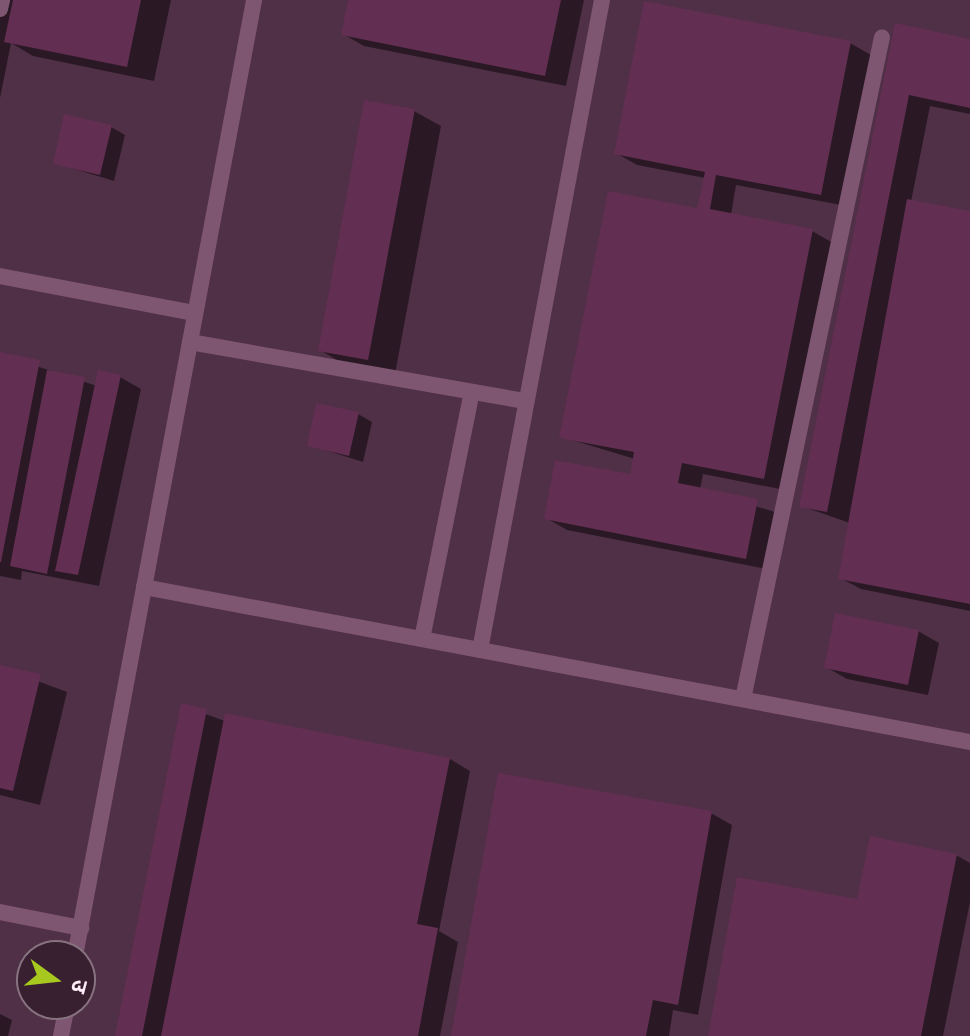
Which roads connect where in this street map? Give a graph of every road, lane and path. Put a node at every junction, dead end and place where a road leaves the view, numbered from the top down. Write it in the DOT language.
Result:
graph roads {
  1 [pos="2,0"];
  2 [pos="254,0"];
  3 [pos="602,0"];
  4 [pos="0,9"];
  5 [pos="882,37"];
  6 [pos="0,276"];
  7 [pos="194,313"];
  8 [pos="190,342"];
  9 [pos="472,392"];
  10 [pos="524,401"];
  11 [pos="144,587"];
  12 [pos="422,639"];
  13 [pos="480,650"];
  14 [pos="743,699"];
  15 [pos="970,742"];
  16 [pos="0,912"];
  17 [pos="81,928"];
  18 [pos="78,940"];
  1 -- 4 [label="lane"];
  2 -- 7 [label="lane"];
  3 -- 10 [label="lane"];
  5 -- 14 [label="lane"];
  6 -- 7 [label="lane"];
  7 -- 8 [label="lane"];
  8 -- 9 [label="lane"];
  8 -- 11 [label="lane"];
  9 -- 10 [label="lane"];
  9 -- 12 [label="lane"];
  10 -- 13 [label="lane"];
  11 -- 12 [label="lane"];
  11 -- 17 [label="lane"];
  12 -- 13 [label="lane"];
  13 -- 14 [label="lane"];
  14 -- 15 [label="lane"];
  16 -- 17 [label="lane"];
  17 -- 18 [label="lane"];
}
